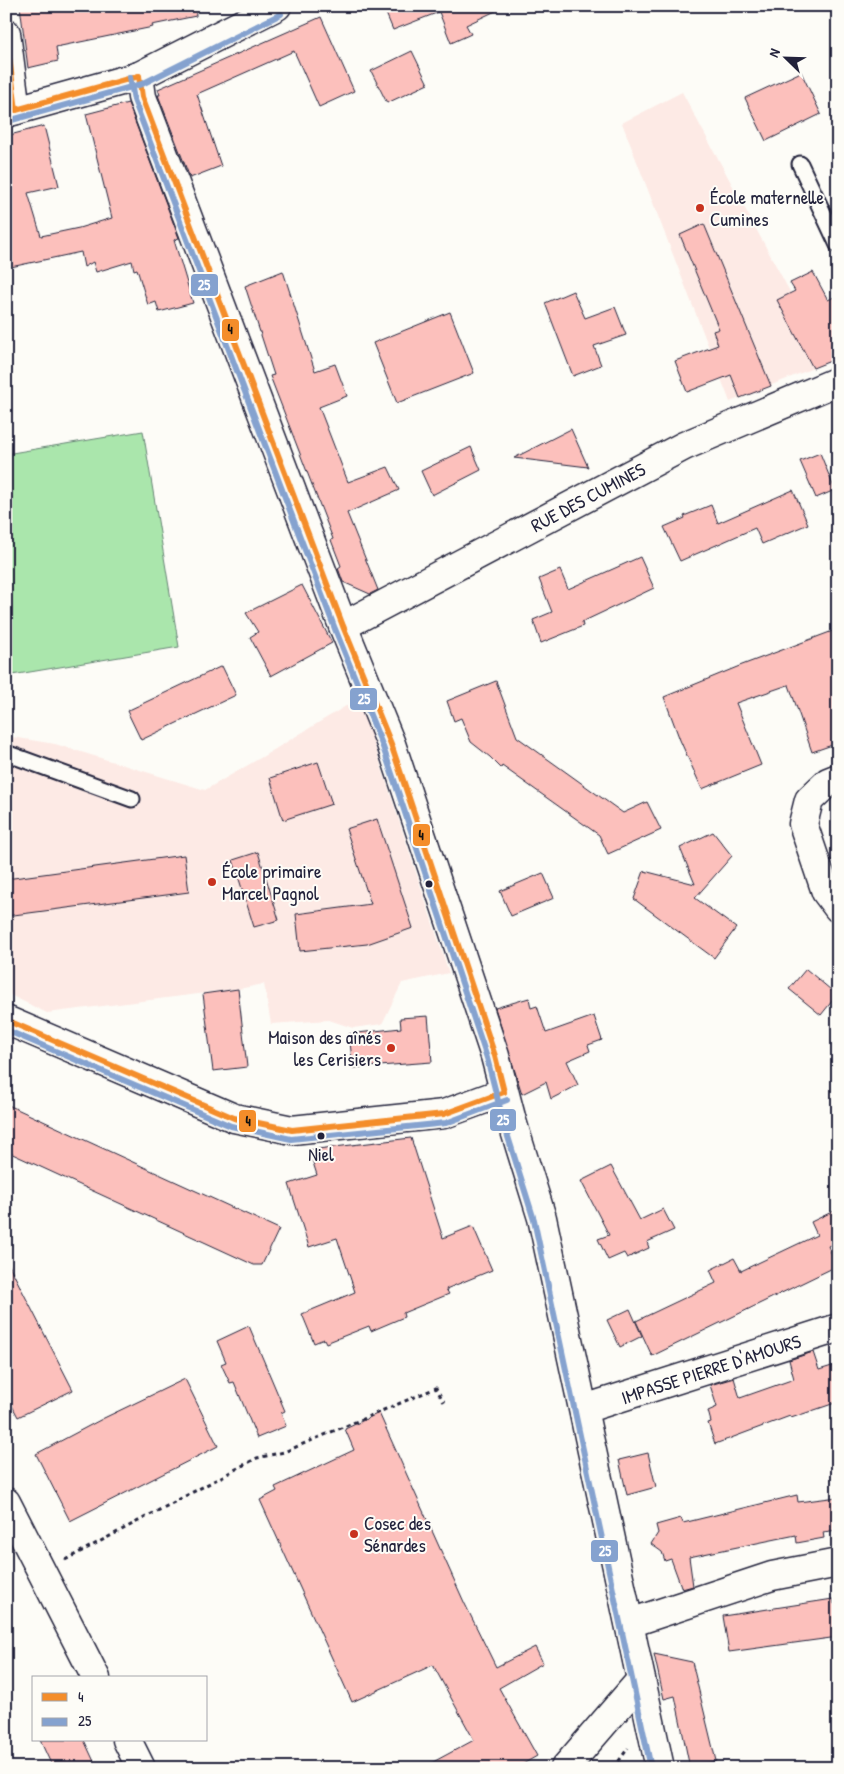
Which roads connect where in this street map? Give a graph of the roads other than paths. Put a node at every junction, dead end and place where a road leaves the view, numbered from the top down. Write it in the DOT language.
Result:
graph roads {
  1 [pos="277,6"];
  2 [pos="6,34"];
  3 [pos="139,76"];
  4 [pos="11,111"];
  5 [pos="800,164"];
  6 [pos="838,245"];
  7 [pos="838,380"];
  8 [pos="343,626"];
  9 [pos="6,752"];
  10 [pos="838,778"];
  11 [pos="132,799"];
  12 [pos="838,908"];
  13 [pos="6,1020"];
  14 [pos="504,1092"];
  15 [pos="838,1328"];
  16 [pos="584,1409"];
  17 [pos="6,1502"];
  18 [pos="838,1563"];
  19 [pos="630,1623"];
  20 [pos="95,1676"];
  21 [pos="642,1680"];
  22 [pos="129,1742"];
  23 [pos="142,1768"];
  24 [pos="565,1768"];
  25 [pos="660,1768"];
  1 -- 3 [label="street"];
  2 -- 4 [label="street"];
  3 -- 4 [label="street"];
  3 -- 8 [label="street"];
  5 -- 6 [label="lane"];
  7 -- 8 [label="street, RUE DES CUMINES"];
  8 -- 14 [label="street"];
  9 -- 11 [label="lane"];
  10 -- 12 [label="street"];
  13 -- 14 [label="street"];
  14 -- 16 [label="street"];
  15 -- 16 [label="street, IMPASSE PIERRE D'AMOURS"];
  16 -- 19 [label="street"];
  17 -- 20 [label="street"];
  18 -- 19 [label="street"];
  19 -- 21 [label="street"];
  21 -- 24 [label="street"];
  21 -- 25 [label="street"];
  22 -- 23 [label="street"];
}
